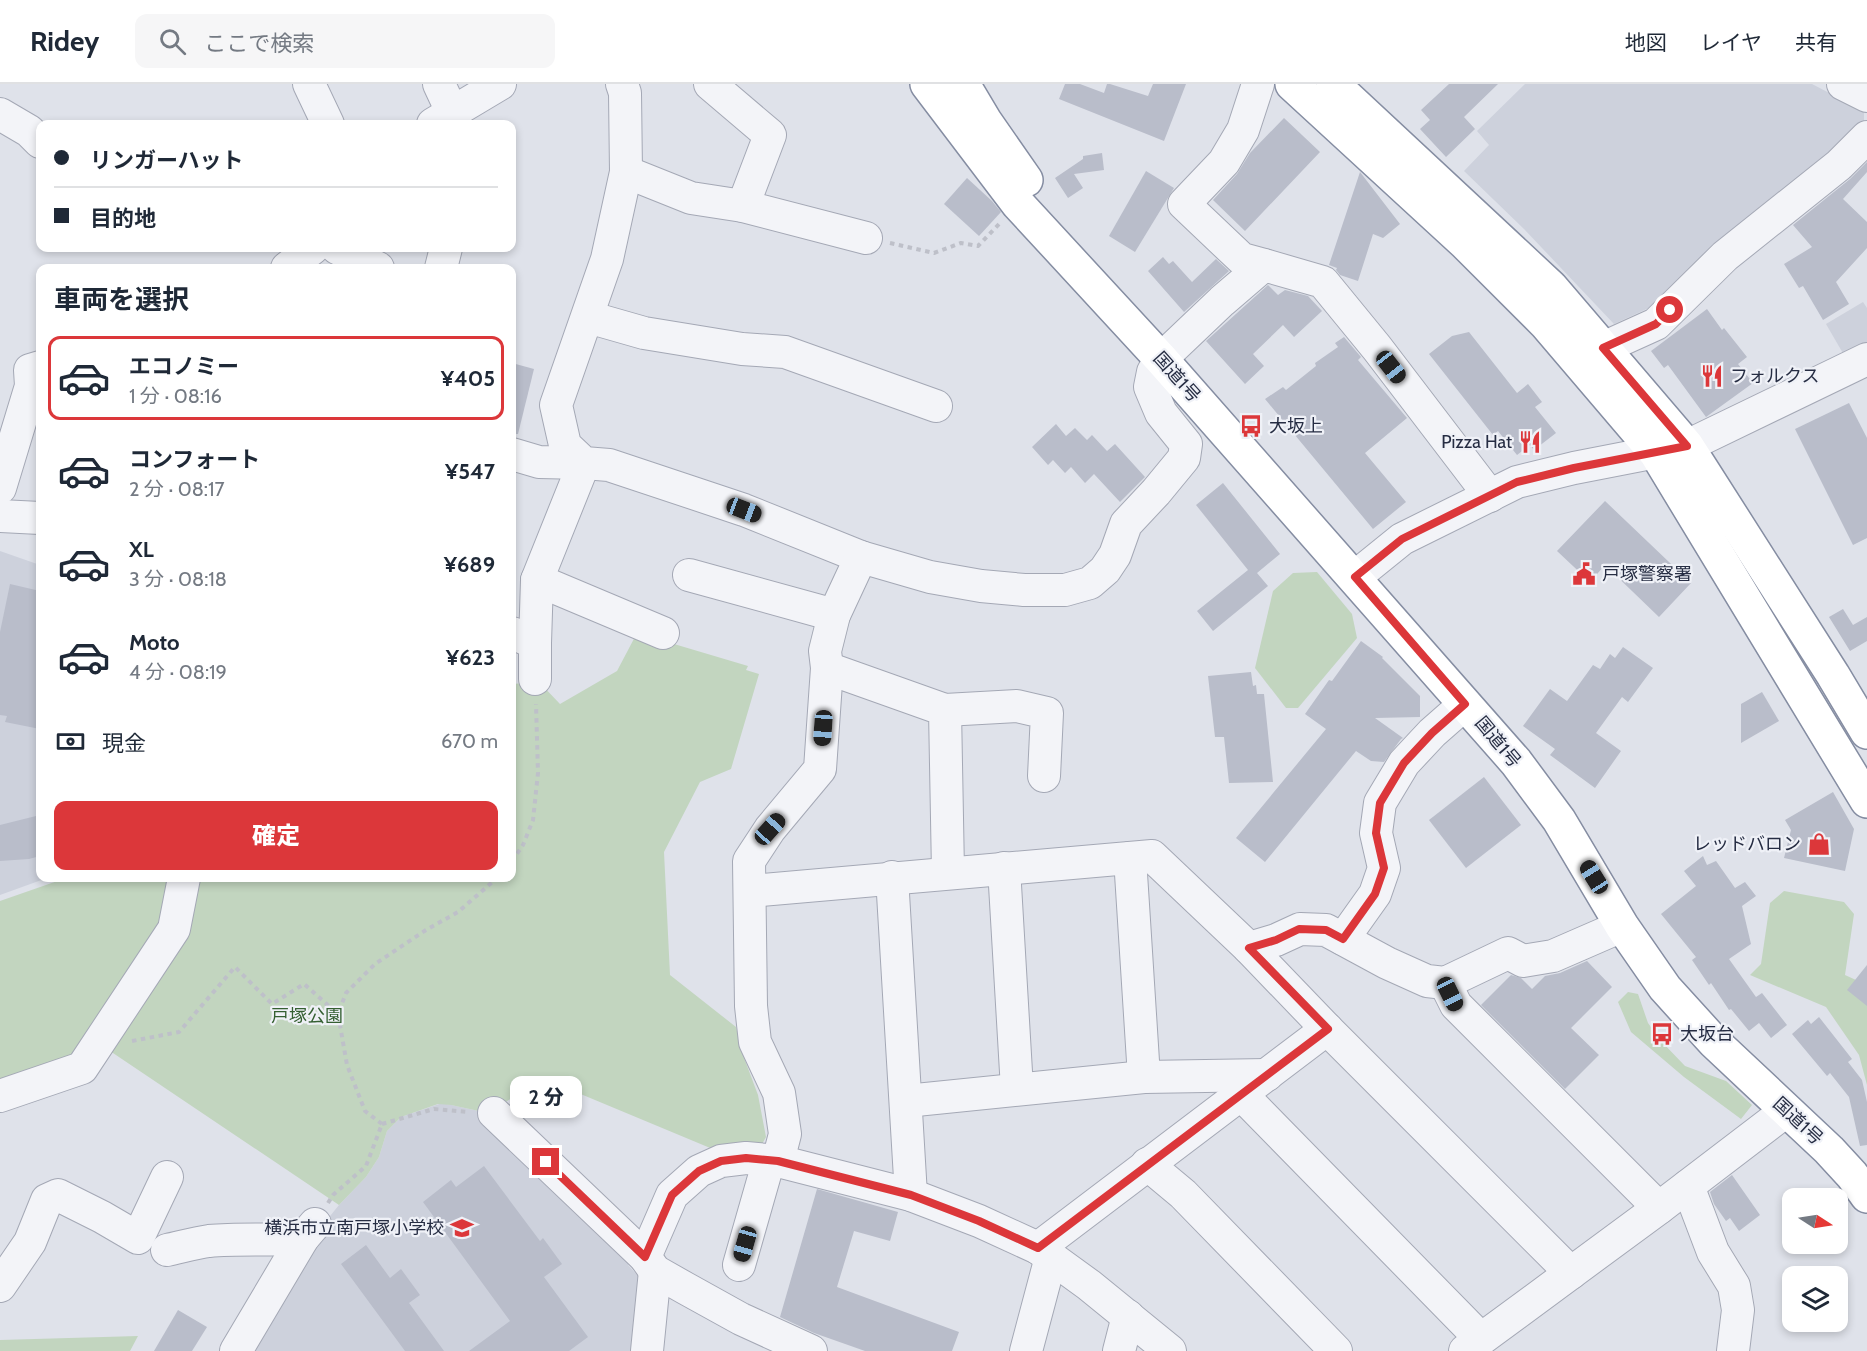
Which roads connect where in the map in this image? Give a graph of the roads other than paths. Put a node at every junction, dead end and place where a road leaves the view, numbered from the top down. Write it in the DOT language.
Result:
graph roads {
  1 [pos="309,84"];
  2 [pos="439,84"];
  3 [pos="500,84"];
  4 [pos="622,84"];
  5 [pos="710,84"];
  6 [pos="927,84"];
  7 [pos="963,84"];
  8 [pos="1258,84"];
  9 [pos="1292,84"];
  10 [pos="1843,84"];
  11 [pos="1337,86"];
  12 [pos="1867,96"];
  13 [pos="0,114"];
  14 [pos="326,120"];
  15 [pos="447,120"];
  16 [pos="448,120"];
  17 [pos="1867,137"];
  18 [pos="36,138"];
  19 [pos="626,172"];
  20 [pos="743,206"];
  21 [pos="866,238"];
  22 [pos="308,252"];
  23 [pos="345,252"];
  24 [pos="292,264"];
  25 [pos="370,264"];
  26 [pos="1264,265"];
  27 [pos="1109,301"];
  28 [pos="588,317"];
  29 [pos="1603,348"];
  30 [pos="1161,359"];
  31 [pos="1867,359"];
  32 [pos="36,368"];
  33 [pos="936,406"];
  34 [pos="1687,446"];
  35 [pos="1656,453"];
  36 [pos="516,455"];
  37 [pos="584,463"];
  38 [pos="0,488"];
  39 [pos="1490,496"];
  40 [pos="0,516"];
  41 [pos="36,518"];
  42 [pos="861,557"];
  43 [pos="689,575"];
  44 [pos="1355,577"];
  45 [pos="537,580"];
  46 [pos="834,615"];
  47 [pos="663,633"];
  48 [pos="523,638"];
  49 [pos="827,668"];
  50 [pos="535,679"];
  51 [pos="1465,704"];
  52 [pos="945,710"];
  53 [pos="1867,732"];
  54 [pos="1044,776"];
  55 [pos="1867,801"];
  56 [pos="1130,858"];
  57 [pos="1004,868"];
  58 [pos="948,872"];
  59 [pos="892,877"];
  60 [pos="183,882"];
  61 [pos="750,891"];
  62 [pos="1622,926"];
  63 [pos="1343,939"];
  64 [pos="1249,948"];
  65 [pos="1445,983"];
  66 [pos="1328,1029"];
  67 [pos="1267,1075"];
  68 [pos="1144,1077"];
  69 [pos="1017,1089"];
  70 [pos="1241,1094"];
  71 [pos="0,1096"];
  72 [pos="906,1101"];
  73 [pos="1786,1111"];
  74 [pos="494,1113"];
  75 [pos="774,1160"];
  76 [pos="1147,1164"];
  77 [pos="167,1177"];
  78 [pos="1688,1186"];
  79 [pos="911,1195"];
  80 [pos="1867,1196"];
  81 [pos="1659,1209"];
  82 [pos="151,1244"];
  83 [pos="1045,1253"];
  84 [pos="650,1264"];
  85 [pos="739,1265"];
  86 [pos="1571,1274"];
  87 [pos="0,1286"];
  88 [pos="1128,1316"];
  89 [pos="1473,1345"];
  90 [pos="236,1351"];
  91 [pos="647,1351"];
  92 [pos="811,1351"];
  93 [pos="1026,1351"];
  94 [pos="1119,1351"];
  95 [pos="1170,1351"];
  96 [pos="1336,1351"];
  97 [pos="1733,1351"];
  1 -- 14 [label="street"];
  2 -- 15 [label="street"];
  3 -- 16 [label="street"];
  4 -- 19 [label="street"];
  5 -- 20 [label="street"];
  6 -- 27 [label="highway, 国道1号"];
  7 -- 27 [label="highway, 国道1号"];
  8 -- 26 [label="street"];
  9 -- 35 [label="highway"];
  10 -- 12 [label="street"];
  11 -- 29 [label="highway"];
  13 -- 18 [label="street"];
  17 -- 29 [label="street"];
  19 -- 20 [label="street"];
  19 -- 28 [label="street"];
  20 -- 21 [label="street"];
  22 -- 24 [label="street"];
  23 -- 25 [label="street"];
  26 -- 30 [label="street"];
  26 -- 39 [label="street"];
  27 -- 30 [label="highway, 国道1号"];
  28 -- 33 [label="street"];
  28 -- 37 [label="street"];
  29 -- 34 [label="highway"];
  30 -- 42 [label="street"];
  30 -- 44 [label="highway, 国道1号"];
  31 -- 34 [label="street"];
  32 -- 38 [label="street"];
  34 -- 35 [label="street"];
  34 -- 53 [label="highway"];
  35 -- 39 [label="street"];
  35 -- 55 [label="highway"];
  36 -- 37 [label="street"];
  37 -- 42 [label="street"];
  37 -- 45 [label="street"];
  39 -- 44 [label="street"];
  40 -- 41 [label="street"];
  42 -- 46 [label="street"];
  43 -- 46 [label="street"];
  44 -- 51 [label="highway, 国道1号"];
  45 -- 47 [label="street"];
  45 -- 48 [label="street"];
  46 -- 49 [label="street"];
  48 -- 50 [label="street"];
  49 -- 52 [label="street"];
  49 -- 61 [label="street"];
  51 -- 62 [label="highway, 国道1号"];
  51 -- 63 [label="street"];
  52 -- 54 [label="street"];
  52 -- 58 [label="street"];
  56 -- 57 [label="street"];
  56 -- 64 [label="street"];
  56 -- 68 [label="street"];
  57 -- 58 [label="street"];
  57 -- 69 [label="street"];
  58 -- 59 [label="street"];
  59 -- 61 [label="street"];
  59 -- 72 [label="street"];
  60 -- 71 [label="street"];
  61 -- 75 [label="street"];
  62 -- 65 [label="street"];
  62 -- 73 [label="highway, 国道1号"];
  63 -- 64 [label="street"];
  63 -- 65 [label="street"];
  64 -- 66 [label="street"];
  65 -- 81 [label="street"];
  66 -- 67 [label="street"];
  66 -- 86 [label="street"];
  67 -- 68 [label="street"];
  67 -- 70 [label="street"];
  68 -- 69 [label="street"];
  69 -- 72 [label="street"];
  70 -- 76 [label="street"];
  70 -- 89 [label="street"];
  72 -- 79 [label="street"];
  73 -- 78 [label="street"];
  73 -- 80 [label="highway, 国道1号"];
  74 -- 84 [label="street"];
  75 -- 79 [label="street"];
  75 -- 84 [label="street"];
  75 -- 85 [label="street"];
  76 -- 83 [label="street"];
  76 -- 96 [label="street"];
  77 -- 82 [label="street"];
  78 -- 81 [label="street"];
  78 -- 97 [label="street"];
  79 -- 83 [label="street"];
  81 -- 86 [label="street"];
  82 -- 87 [label="street"];
  82 -- 90 [label="street"];
  83 -- 88 [label="street"];
  83 -- 93 [label="street"];
  84 -- 91 [label="street"];
  84 -- 92 [label="street"];
  86 -- 89 [label="street"];
  88 -- 94 [label="street"];
  88 -- 95 [label="street"];
}
